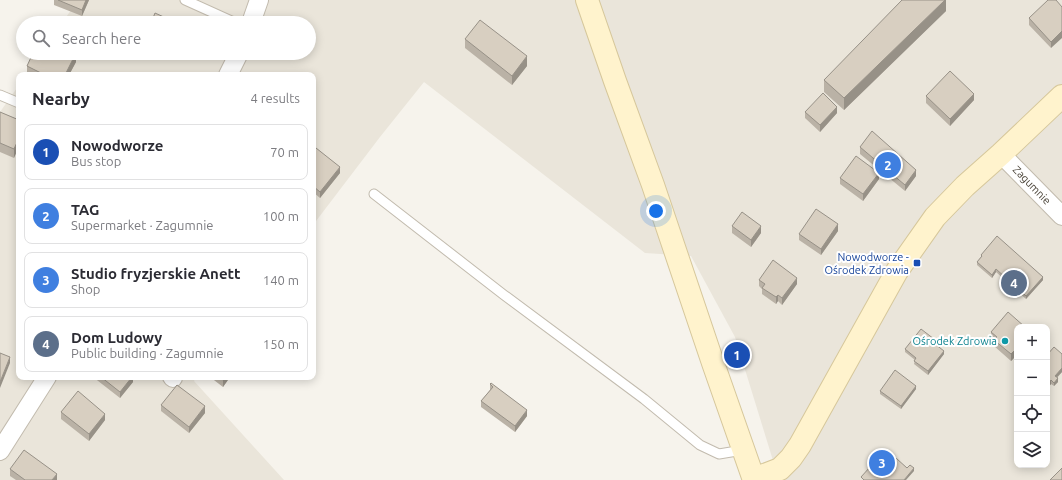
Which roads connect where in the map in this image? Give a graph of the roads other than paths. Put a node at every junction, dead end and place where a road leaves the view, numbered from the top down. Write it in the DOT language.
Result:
graph roads {
  1 [pos="185,0"];
  2 [pos="259,0"];
  3 [pos="587,0"];
  4 [pos="220,16"];
  5 [pos="253,16"];
  6 [pos="236,60"];
  7 [pos="230,72"];
  8 [pos="0,95"];
  9 [pos="1062,96"];
  10 [pos="16,102"];
  11 [pos="1002,154"];
  12 [pos="374,194"];
  13 [pos="1062,216"];
  14 [pos="45,380"];
  15 [pos="743,450"];
  16 [pos="0,451"];
  17 [pos="754,480"];
  1 -- 4 [label="lane"];
  2 -- 5 [label="street"];
  3 -- 15 [label="main road"];
  6 -- 7 [label="street"];
  8 -- 10 [label="lane"];
  9 -- 11 [label="main road"];
  11 -- 13 [label="street, Zagumnie"];
  11 -- 17 [label="main road"];
  12 -- 15 [label="lane"];
  14 -- 16 [label="street"];
  15 -- 17 [label="main road"];
}
